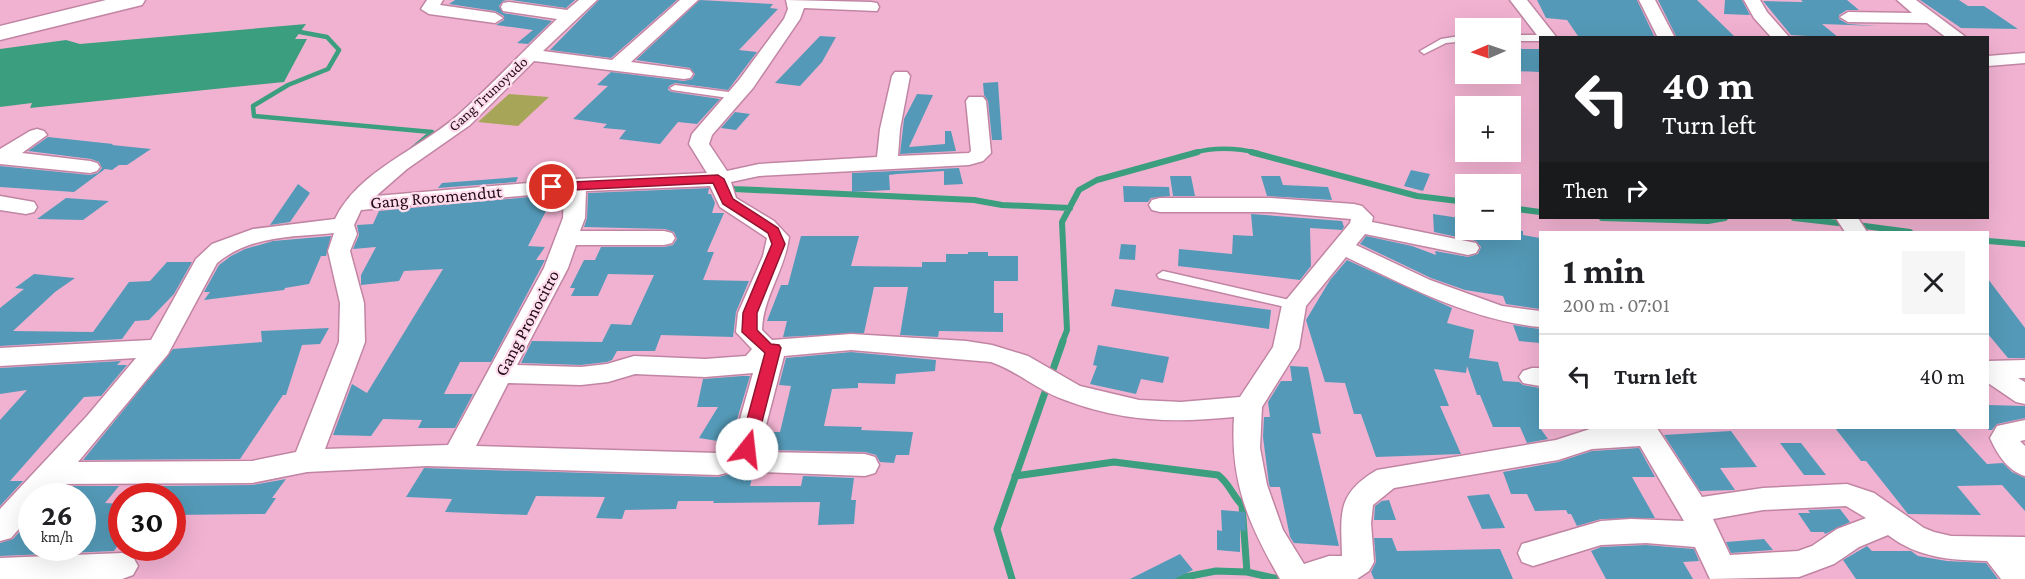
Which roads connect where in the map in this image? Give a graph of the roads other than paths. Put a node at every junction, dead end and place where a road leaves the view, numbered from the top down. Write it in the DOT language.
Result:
graph roads {
  1 [pos="134,0"];
  2 [pos="435,0"];
  3 [pos="590,0"];
  4 [pos="690,0"];
  5 [pos="1518,0"];
  6 [pos="1647,0"];
  7 [pos="1752,0"];
  8 [pos="1905,0"];
  9 [pos="795,1"];
  10 [pos="509,7"];
  11 [pos="871,7"];
  12 [pos="571,16"];
  13 [pos="1848,17"];
  14 [pos="495,18"];
  15 [pos="1930,18"];
  16 [pos="0,33"];
  17 [pos="1547,36"];
  18 [pos="1666,36"];
  19 [pos="1780,36"];
  20 [pos="1956,36"];
  21 [pos="1521,38"];
  22 [pos="1539,38"];
  23 [pos="1455,40"];
  24 [pos="1424,51"];
  25 [pos="529,55"];
  26 [pos="2025,58"];
  27 [pos="1989,61"];
  28 [pos="618,64"];
  29 [pos="901,76"];
  30 [pos="680,81"];
  31 [pos="736,96"];
  32 [pos="976,101"];
  33 [pos="37,135"];
  34 [pos="1,157"];
  35 [pos="887,163"];
  36 [pos="90,167"];
  37 [pos="718,179"];
  38 [pos="575,185"];
  39 [pos="0,203"];
  40 [pos="1160,205"];
  41 [pos="26,207"];
  42 [pos="348,215"];
  43 [pos="1359,226"];
  44 [pos="567,238"];
  45 [pos="664,238"];
  46 [pos="1342,247"];
  47 [pos="1468,248"];
  48 [pos="1163,275"];
  49 [pos="1294,305"];
  50 [pos="1539,319"];
  51 [pos="159,348"];
  52 [pos="770,348"];
  53 [pos="0,357"];
  54 [pos="2025,369"];
  55 [pos="1989,371"];
  56 [pos="1989,372"];
  57 [pos="500,374"];
  58 [pos="2025,395"];
  59 [pos="1248,406"];
  60 [pos="2025,430"];
  61 [pos="1645,431"];
  62 [pos="457,455"];
  63 [pos="735,460"];
  64 [pos="307,461"];
  65 [pos="865,465"];
  66 [pos="2025,465"];
  67 [pos="51,473"];
  68 [pos="1891,521"];
  69 [pos="1700,522"];
  70 [pos="0,529"];
  71 [pos="2010,550"];
  72 [pos="1533,553"];
  73 [pos="122,566"];
  74 [pos="0,572"];
  75 [pos="1723,573"];
  76 [pos="1296,579"];
  77 [pos="2019,579"];
  1 -- 16 [label="street"];
  2 -- 14 [label="street"];
  3 -- 12 [label="street, Gang Trunoyudo"];
  4 -- 28 [label="street"];
  5 -- 17 [label="street"];
  6 -- 18 [label="street"];
  7 -- 19 [label="street"];
  8 -- 15 [label="street"];
  9 -- 11 [label="street"];
  9 -- 31 [label="street"];
  10 -- 12 [label="street"];
  12 -- 25 [label="street, Gang Trunoyudo"];
  13 -- 15 [label="street"];
  15 -- 20 [label="street"];
  21 -- 22 [label="lane"];
  23 -- 24 [label="lane"];
  25 -- 28 [label="street"];
  25 -- 42 [label="street, Gang Trunoyudo"];
  26 -- 27 [label="street"];
  28 -- 30 [label="street"];
  29 -- 35 [label="street"];
  30 -- 31 [label="lane"];
  31 -- 37 [label="street"];
  32 -- 35 [label="street, Gang Roromendut"];
  33 -- 34 [label="street"];
  34 -- 36 [label="street"];
  35 -- 37 [label="street, Gang Roromendut"];
  37 -- 38 [label="street, Gang Roromendut"];
  37 -- 52 [label="street"];
  38 -- 42 [label="street, Gang Roromendut"];
  38 -- 44 [label="street, Gang Pronocitro"];
  39 -- 41 [label="street"];
  40 -- 43 [label="street"];
  42 -- 51 [label="street, Gang Roromendut"];
  42 -- 64 [label="street"];
  43 -- 46 [label="street"];
  43 -- 47 [label="street"];
  44 -- 45 [label="street"];
  44 -- 57 [label="street, Gang Pronocitro"];
  46 -- 49 [label="street"];
  46 -- 50 [label="street"];
  48 -- 49 [label="lane"];
  49 -- 59 [label="street"];
  51 -- 53 [label="street"];
  51 -- 67 [label="street, Gang Roromendut"];
  52 -- 57 [label="street"];
  52 -- 59 [label="street"];
  52 -- 63 [label="street"];
  54 -- 55 [label="street"];
  56 -- 58 [label="street"];
  57 -- 62 [label="street, Gang Pronocitro"];
  59 -- 76 [label="street"];
  60 -- 66 [label="street"];
  61 -- 69 [label="street"];
  61 -- 76 [label="street"];
  62 -- 63 [label="street"];
  62 -- 64 [label="street"];
  63 -- 65 [label="street"];
  64 -- 67 [label="street"];
  67 -- 70 [label="street, Gang Roromendut"];
  68 -- 69 [label="street"];
  68 -- 71 [label="street"];
  68 -- 75 [label="street"];
  69 -- 72 [label="street"];
  69 -- 75 [label="street"];
  71 -- 77 [label="street"];
  73 -- 74 [label="street"];
}
